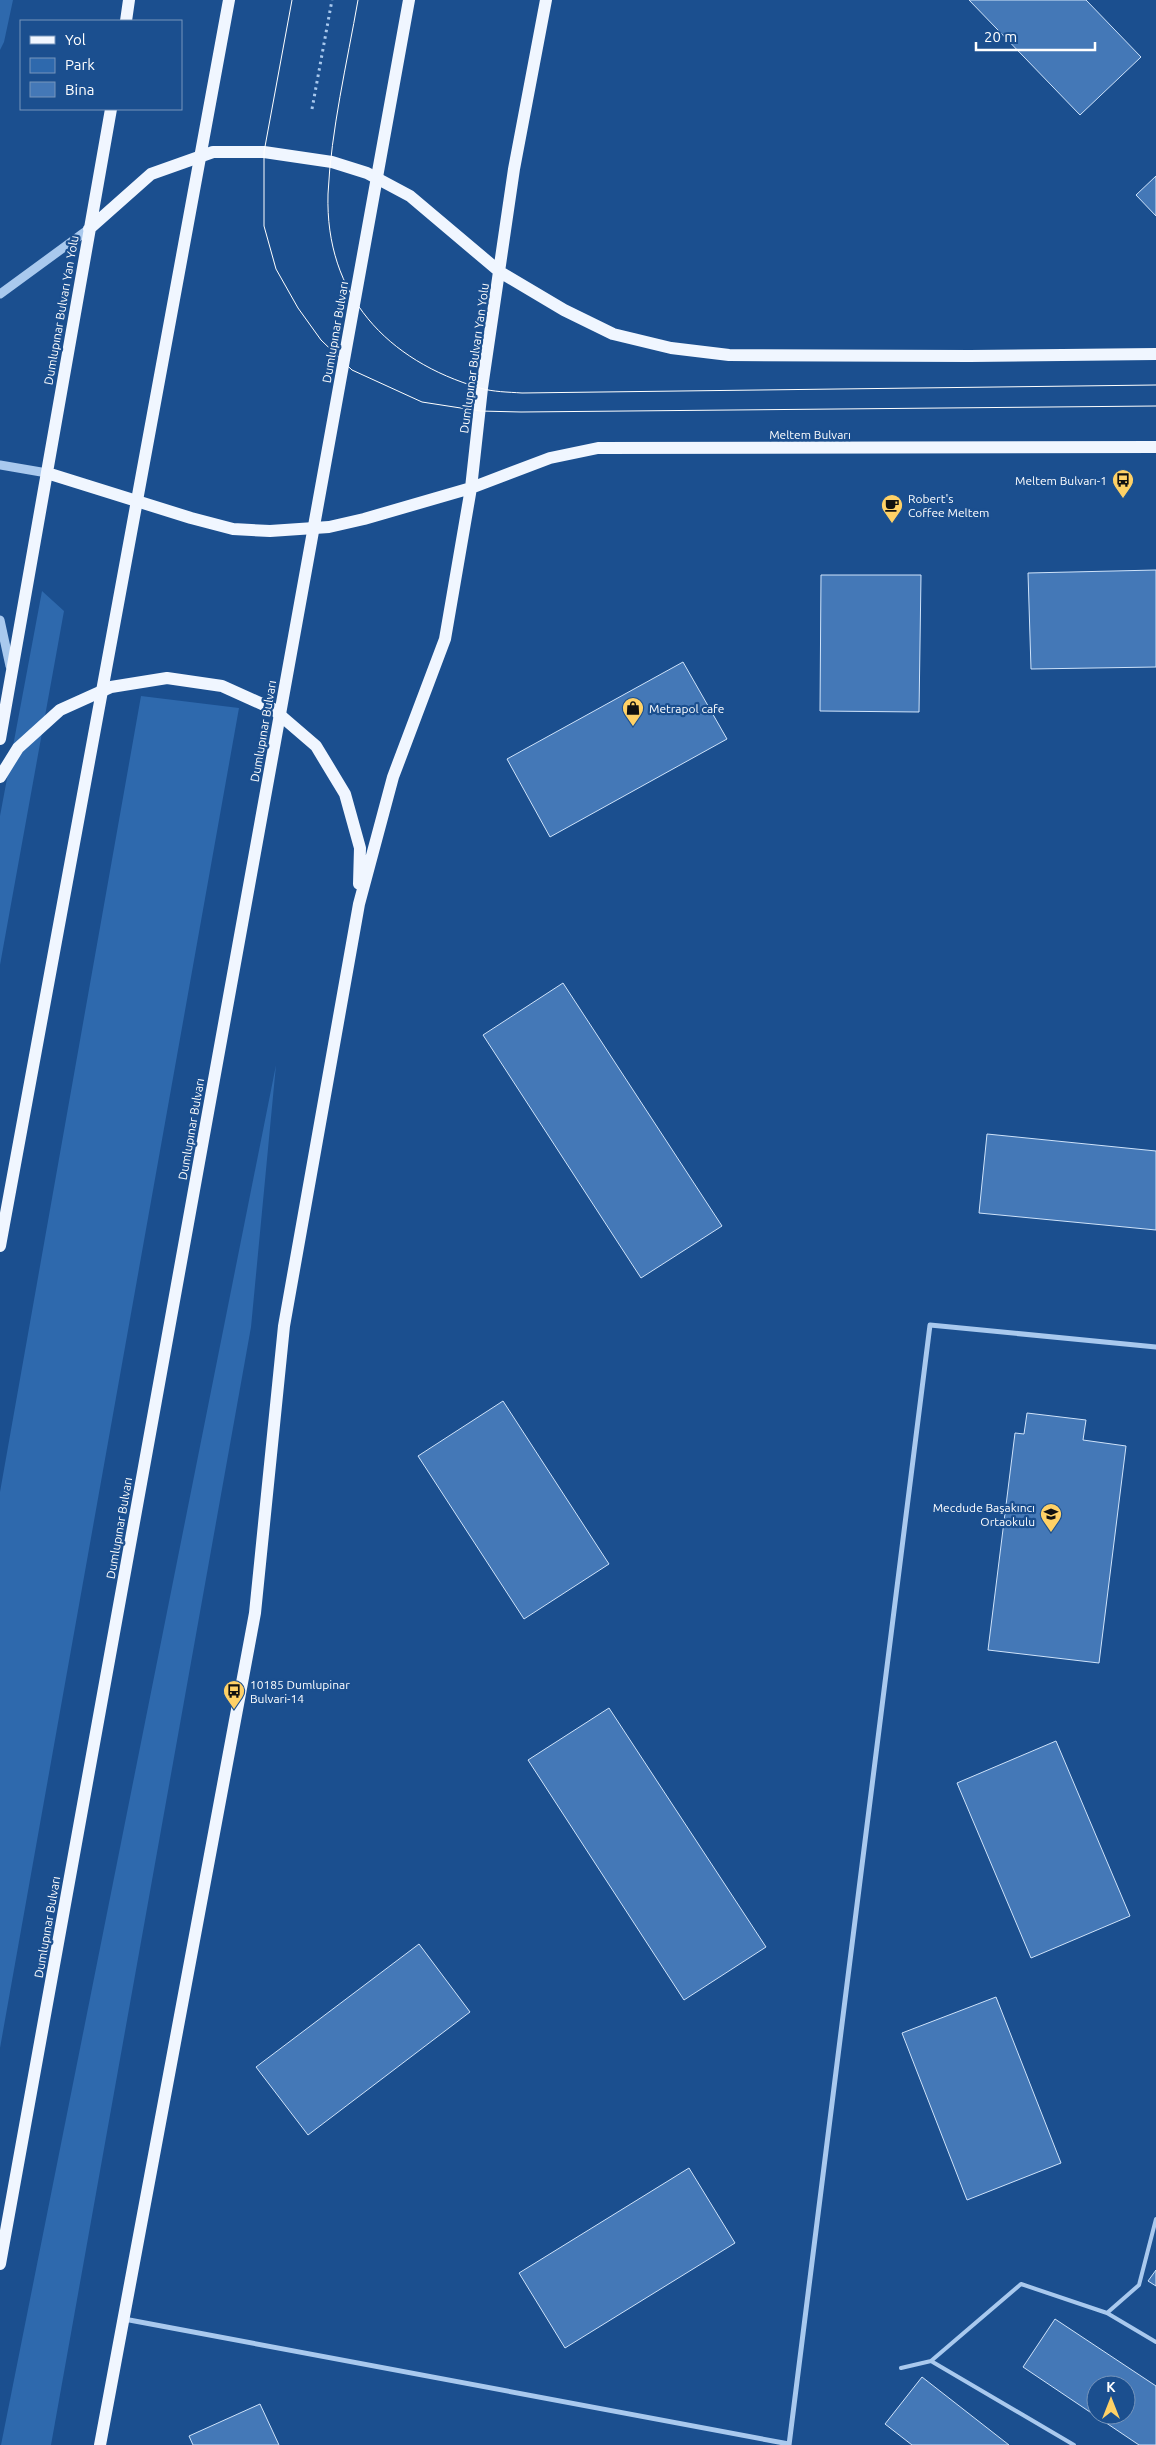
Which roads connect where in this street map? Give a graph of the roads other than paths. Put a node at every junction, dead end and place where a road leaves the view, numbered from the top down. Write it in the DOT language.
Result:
graph roads {
  1 [pos="129,0"];
  2 [pos="230,0"];
  3 [pos="409,0"];
  4 [pos="546,0"];
  5 [pos="126,20"];
  6 [pos="111,110"];
  7 [pos="89,229"];
  8 [pos="500,272"];
  9 [pos="0,294"];
  10 [pos="1156,354"];
  11 [pos="1156,447"];
  12 [pos="0,465"];
  13 [pos="47,473"];
  14 [pos="472,488"];
  15 [pos="0,620"];
  16 [pos="12,677"];
  17 [pos="0,739"];
  18 [pos="0,777"];
  19 [pos="359,904"];
  20 [pos="0,1246"];
  21 [pos="1156,1347"];
  22 [pos="1156,2218"];
  23 [pos="0,2264"];
  24 [pos="1107,2314"];
  25 [pos="124,2319"];
  26 [pos="1156,2342"];
  27 [pos="931,2362"];
  28 [pos="901,2368"];
  29 [pos="100,2445"];
  30 [pos="789,2445"];
  31 [pos="1074,2445"];
  1 -- 5 [label="main road"];
  2 -- 20 [label="main road, bridge"];
  3 -- 23 [label="main road, Dumlupınar Bulvarı, bridge"];
  4 -- 8 [label="main road"];
  6 -- 7 [label="main road"];
  7 -- 8 [label="main road, Dumlupınar Bulvarı Yan Yolu"];
  7 -- 9 [label="street"];
  7 -- 13 [label="main road, Dumlupınar Bulvarı Yan Yolu"];
  8 -- 10 [label="main road"];
  8 -- 14 [label="main road, Dumlupınar Bulvarı Yan Yolu"];
  11 -- 14 [label="main road, Meltem Bulvarı"];
  12 -- 13 [label="street"];
  13 -- 14 [label="main road"];
  13 -- 16 [label="main road, Dumlupınar Bulvarı Yan Yolu"];
  14 -- 19 [label="main road, Dumlupınar Bulvarı Yan Yolu"];
  15 -- 16 [label="street"];
  16 -- 17 [label="main road, Dumlupınar Bulvarı Yan Yolu"];
  18 -- 19 [label="main road"];
  19 -- 25 [label="main road"];
  21 -- 30 [label="street"];
  22 -- 24 [label="lane"];
  24 -- 26 [label="lane"];
  24 -- 27 [label="lane"];
  25 -- 29 [label="main road"];
  25 -- 30 [label="street"];
  27 -- 28 [label="lane"];
  27 -- 31 [label="lane"];
}
